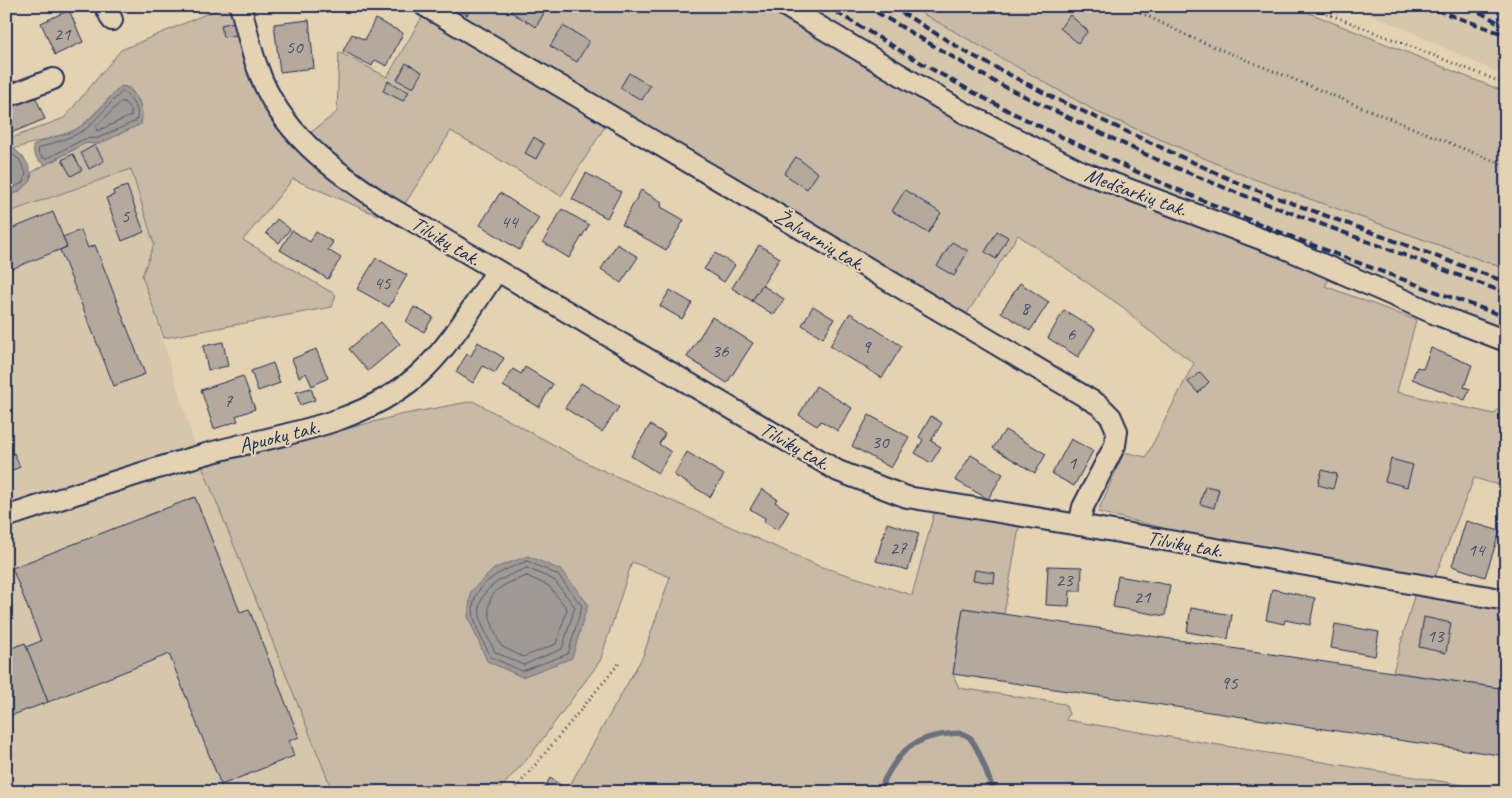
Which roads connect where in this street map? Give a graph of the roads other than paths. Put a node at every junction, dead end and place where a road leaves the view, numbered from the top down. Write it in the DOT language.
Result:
graph roads {
  1 [pos="240,6"];
  2 [pos="425,6"];
  3 [pos="785,6"];
  4 [pos="53,79"];
  5 [pos="6,97"];
  6 [pos="497,271"];
  7 [pos="1506,341"];
  8 [pos="6,517"];
  9 [pos="1079,525"];
  10 [pos="1506,600"];
  1 -- 6 [label="street, Tilvikų tak."];
  2 -- 9 [label="street, Žalvarnių tak."];
  3 -- 7 [label="street, Medšarkių tak."];
  4 -- 5 [label="street"];
  6 -- 8 [label="street, Apuokų tak."];
  6 -- 9 [label="street, Tilvikų tak."];
  9 -- 10 [label="street, Tilvikų tak."];
}
